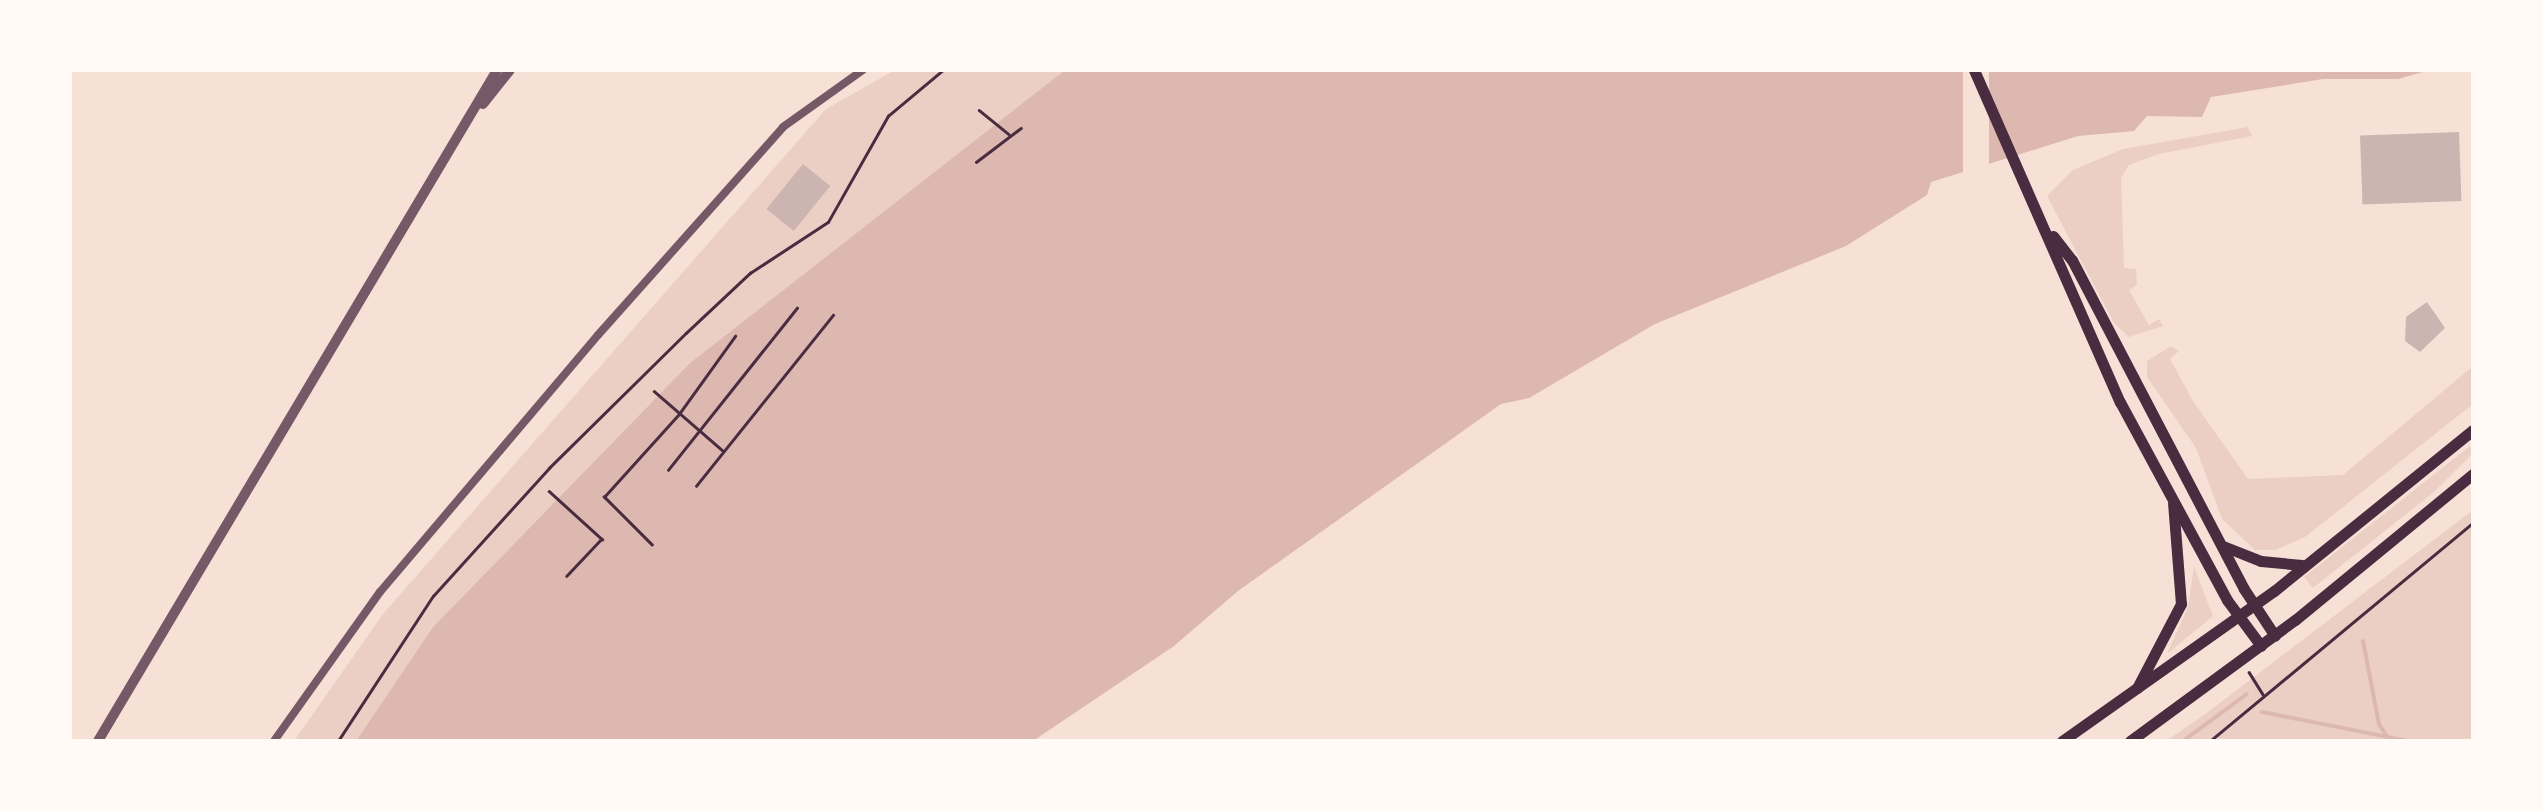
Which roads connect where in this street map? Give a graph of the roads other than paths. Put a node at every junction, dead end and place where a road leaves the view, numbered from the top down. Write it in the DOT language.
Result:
graph roads {
  1 [pos="498,70"];
  2 [pos="510,70"];
  3 [pos="863,70"];
  4 [pos="1974,70"];
  5 [pos="475,112"];
  6 [pos="2050,233"];
  7 [pos="2473,430"];
  8 [pos="2473,474"];
  9 [pos="2172,494"];
  10 [pos="2223,546"];
  11 [pos="2302,566"];
  12 [pos="2253,606"];
  13 [pos="2238,616"];
  14 [pos="2275,636"];
  15 [pos="2261,646"];
  16 [pos="2134,692"];
  17 [pos="98,741"];
  18 [pos="274,741"];
  19 [pos="2062,741"];
  20 [pos="2130,741"];
  1 -- 5 [label="street"];
  2 -- 5 [label="street"];
  3 -- 18 [label="street"];
  4 -- 6 [label="main road"];
  5 -- 17 [label="street"];
  6 -- 9 [label="main road"];
  6 -- 10 [label="main road"];
  7 -- 11 [label="main road"];
  8 -- 14 [label="main road"];
  9 -- 13 [label="main road"];
  9 -- 16 [label="main road"];
  10 -- 11 [label="main road"];
  10 -- 12 [label="main road"];
  11 -- 12 [label="main road"];
  12 -- 13 [label="main road"];
  12 -- 14 [label="main road"];
  13 -- 15 [label="main road"];
  13 -- 16 [label="main road"];
  14 -- 15 [label="main road"];
  15 -- 20 [label="main road"];
  16 -- 19 [label="main road"];
}
